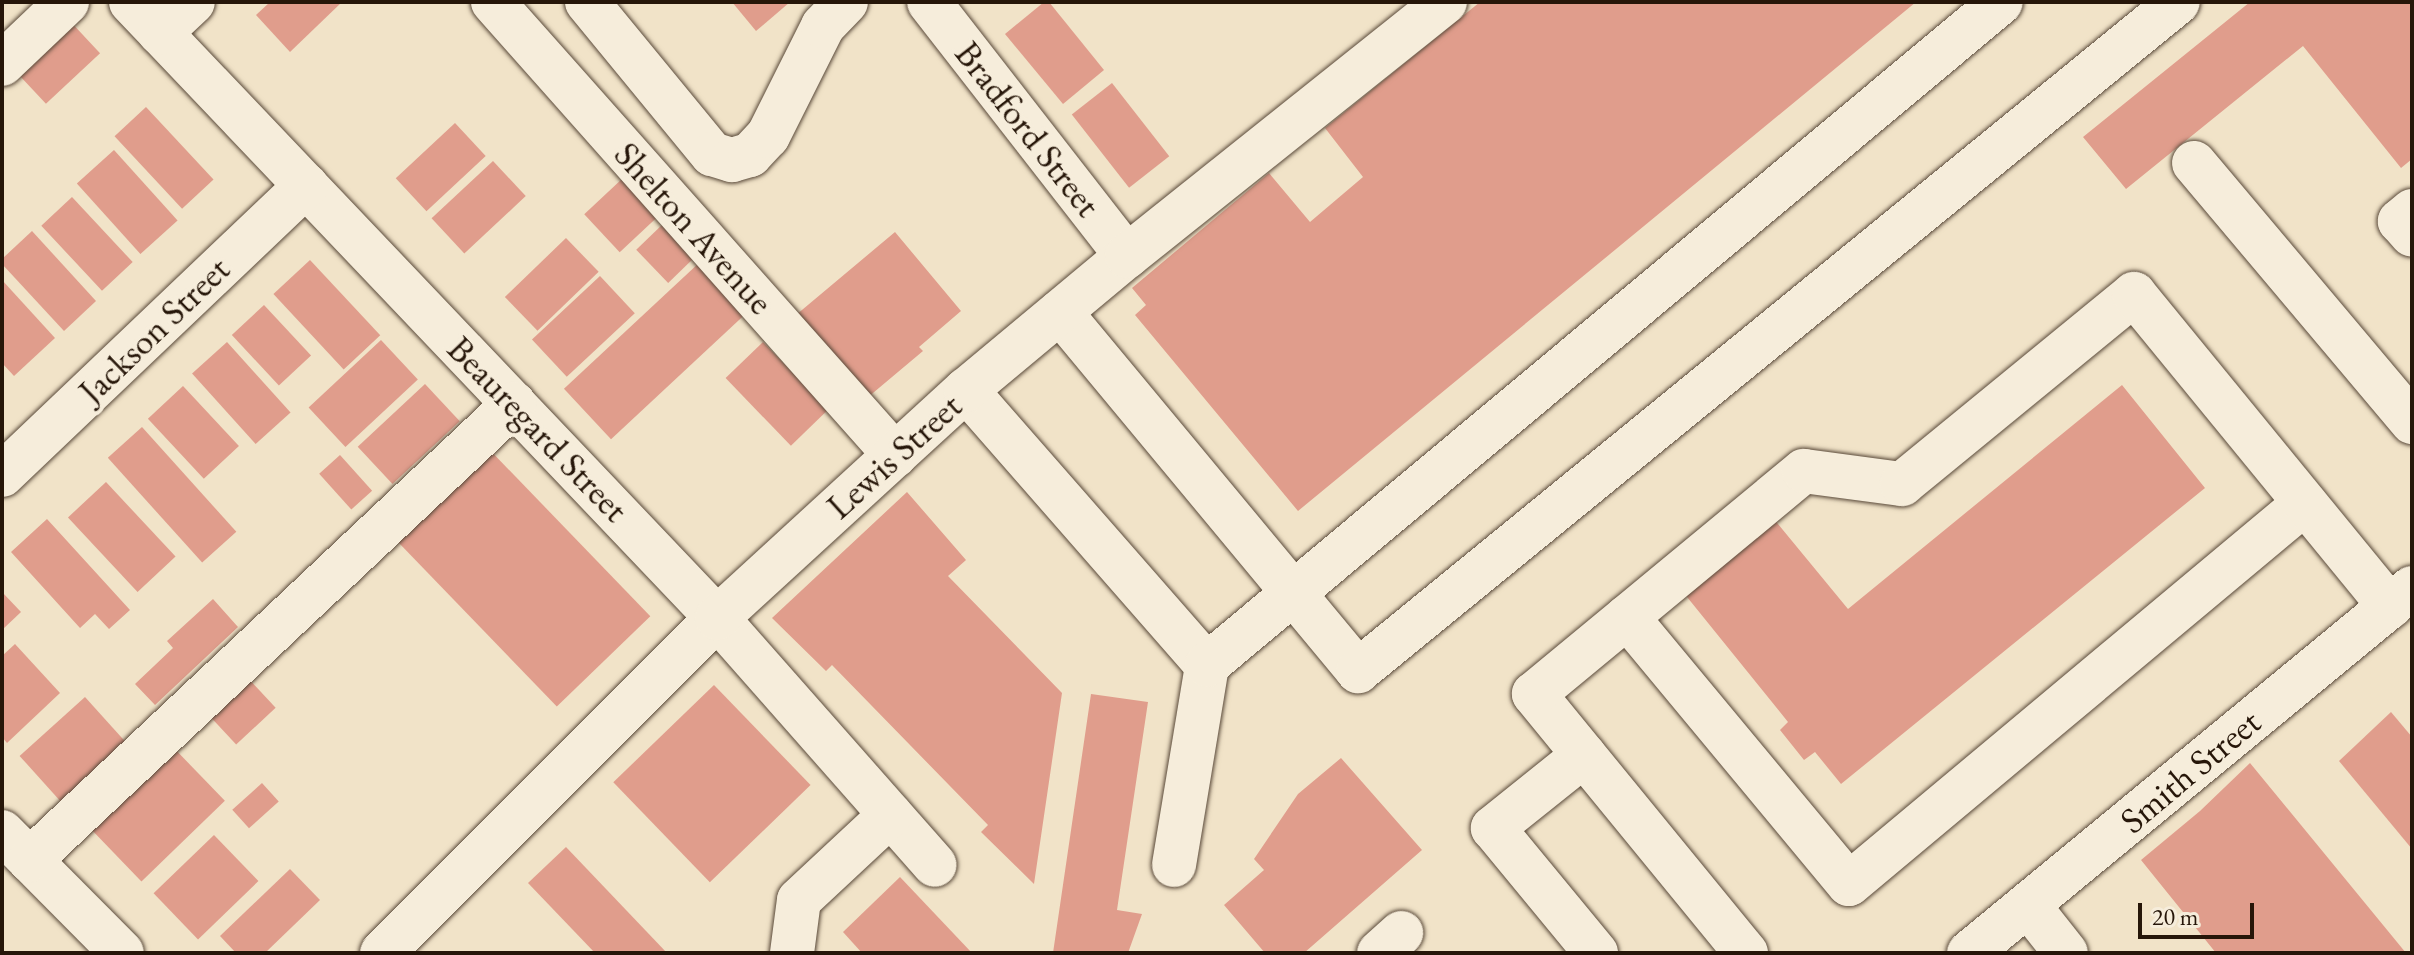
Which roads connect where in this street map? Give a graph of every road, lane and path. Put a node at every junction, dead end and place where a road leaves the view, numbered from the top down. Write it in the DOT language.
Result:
graph roads {
  1 [pos="67,2"];
  2 [pos="193,2"];
  3 [pos="493,2"];
  4 [pos="587,2"];
  5 [pos="846,2"];
  6 [pos="929,2"];
  7 [pos="1445,2"];
  8 [pos="2001,2"];
  9 [pos="2178,2"];
  10 [pos="146,17"];
  11 [pos="2,64"];
  12 [pos="2194,163"];
  13 [pos="306,185"];
  14 [pos="2412,211"];
  15 [pos="2412,235"];
  16 [pos="1127,256"];
  17 [pos="1060,312"];
  18 [pos="966,390"];
  19 [pos="514,404"];
  20 [pos="2412,422"];
  21 [pos="895,455"];
  22 [pos="2,475"];
  23 [pos="2305,503"];
  24 [pos="1293,593"];
  25 [pos="2401,598"];
  26 [pos="1627,617"];
  27 [pos="717,618"];
  28 [pos="1207,665"];
  29 [pos="1584,755"];
  30 [pos="890,815"];
  31 [pos="16,846"];
  32 [pos="935,865"];
  33 [pos="1174,865"];
  34 [pos="2028,905"];
  35 [pos="1981,949"];
  36 [pos="122,953"];
  37 [pos="382,953"];
  38 [pos="792,953"];
  39 [pos="1596,953"];
  40 [pos="1746,953"];
  41 [pos="2066,953"];
  1 -- 11 [label="street"];
  2 -- 10 [label="street"];
  3 -- 21 [label="street, Shelton Avenue"];
  4 -- 5 [label="street"];
  6 -- 16 [label="street, Bradford Street"];
  7 -- 16 [label="street, Lewis Street"];
  8 -- 24 [label="street"];
  9 -- 24 [label="street"];
  10 -- 13 [label="street, Beauregard Street"];
  12 -- 20 [label="street"];
  13 -- 19 [label="street, Beauregard Street"];
  13 -- 22 [label="street, Jackson Street"];
  14 -- 15 [label="street"];
  16 -- 17 [label="street, Lewis Street"];
  17 -- 18 [label="street, Lewis Street"];
  17 -- 24 [label="street"];
  18 -- 21 [label="street, Lewis Street"];
  18 -- 28 [label="street"];
  19 -- 27 [label="street, Beauregard Street"];
  19 -- 31 [label="street"];
  21 -- 27 [label="street, Lewis Street"];
  23 -- 25 [label="street"];
  23 -- 26 [label="street"];
  23 -- 26 [label="street"];
  24 -- 28 [label="street"];
  25 -- 34 [label="street, Smith Street"];
  26 -- 29 [label="street"];
  27 -- 30 [label="street, Beauregard Street"];
  27 -- 37 [label="street, Lewis Street"];
  28 -- 33 [label="street"];
  29 -- 39 [label="street"];
  29 -- 40 [label="street"];
  30 -- 32 [label="street, Beauregard Street"];
  30 -- 38 [label="street"];
  31 -- 36 [label="street"];
  34 -- 35 [label="street, Smith Street"];
  34 -- 41 [label="street"];
}
